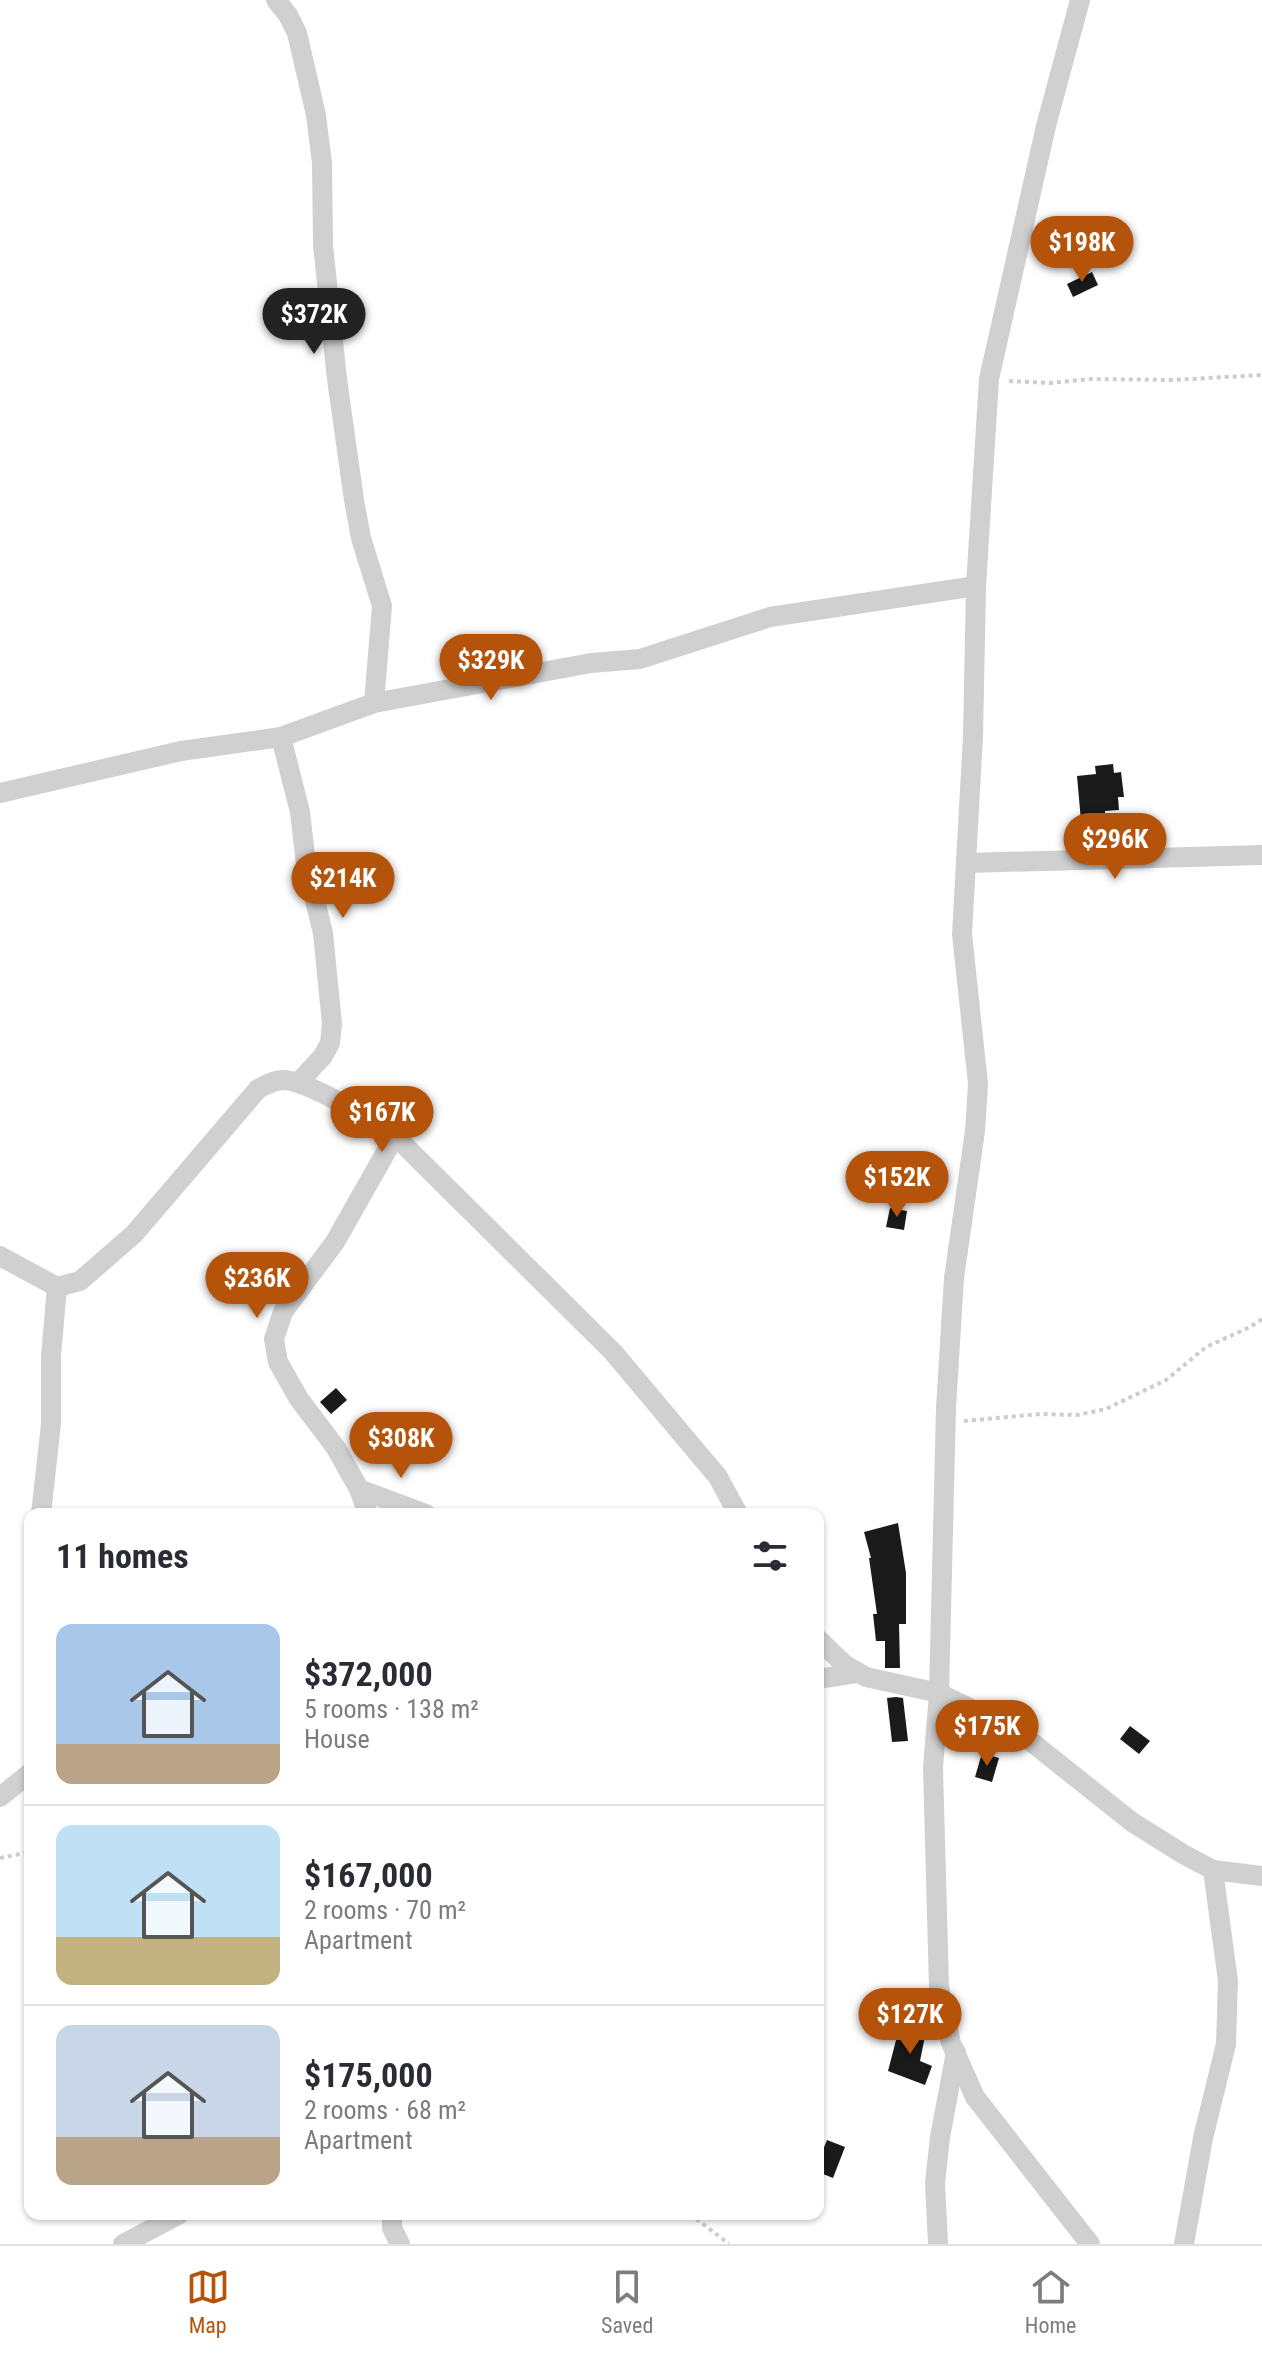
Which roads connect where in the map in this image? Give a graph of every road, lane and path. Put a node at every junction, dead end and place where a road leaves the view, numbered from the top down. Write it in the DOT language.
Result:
graph roads {
  1 [pos="276,0"];
  2 [pos="1080,0"];
  3 [pos="1262,375"];
  4 [pos="989,379"];
  5 [pos="976,586"];
  6 [pos="374,703"];
  7 [pos="281,737"];
  8 [pos="0,793"];
  9 [pos="1262,855"];
  10 [pos="967,863"];
  11 [pos="298,1083"];
  12 [pos="395,1136"];
  13 [pos="0,1256"];
  14 [pos="57,1287"];
  15 [pos="1262,1319"];
  16 [pos="946,1422"];
  17 [pos="359,1489"];
  18 [pos="42,1508"];
  19 [pos="366,1508"];
  20 [pos="410,1508"];
  21 [pos="735,1508"];
  22 [pos="824,1644"];
  23 [pos="856,1673"];
  24 [pos="824,1678"];
  25 [pos="939,1693"];
  26 [pos="24,1772"];
  27 [pos="0,1797"];
  28 [pos="24,1853"];
  29 [pos="0,1858"];
  30 [pos="1213,1870"];
  31 [pos="1262,1876"];
  32 [pos="956,2052"];
  33 [pos="169,2220"];
  34 [pos="392,2220"];
  35 [pos="698,2220"];
  36 [pos="123,2244"];
  37 [pos="400,2244"];
  38 [pos="729,2244"];
  39 [pos="938,2244"];
  40 [pos="1090,2244"];
  41 [pos="1184,2244"];
  1 -- 6 [label="street"];
  2 -- 4 [label="street"];
  3 -- 4 [label="path"];
  4 -- 5 [label="street"];
  5 -- 6 [label="street"];
  5 -- 10 [label="street"];
  6 -- 7 [label="street"];
  7 -- 8 [label="street"];
  7 -- 11 [label="street"];
  9 -- 10 [label="street"];
  10 -- 16 [label="street"];
  11 -- 12 [label="street"];
  11 -- 14 [label="street"];
  12 -- 17 [label="street"];
  12 -- 21 [label="street"];
  13 -- 14 [label="street"];
  14 -- 18 [label="street"];
  15 -- 16 [label="path"];
  16 -- 25 [label="street"];
  17 -- 19 [label="street"];
  17 -- 20 [label="street"];
  22 -- 23 [label="street"];
  23 -- 24 [label="street"];
  23 -- 25 [label="street"];
  25 -- 30 [label="street"];
  25 -- 32 [label="street"];
  26 -- 27 [label="street"];
  28 -- 29 [label="path"];
  30 -- 31 [label="street"];
  30 -- 41 [label="street"];
  32 -- 39 [label="street"];
  32 -- 40 [label="street"];
  33 -- 36 [label="street"];
  34 -- 37 [label="street"];
  35 -- 38 [label="path"];
}
